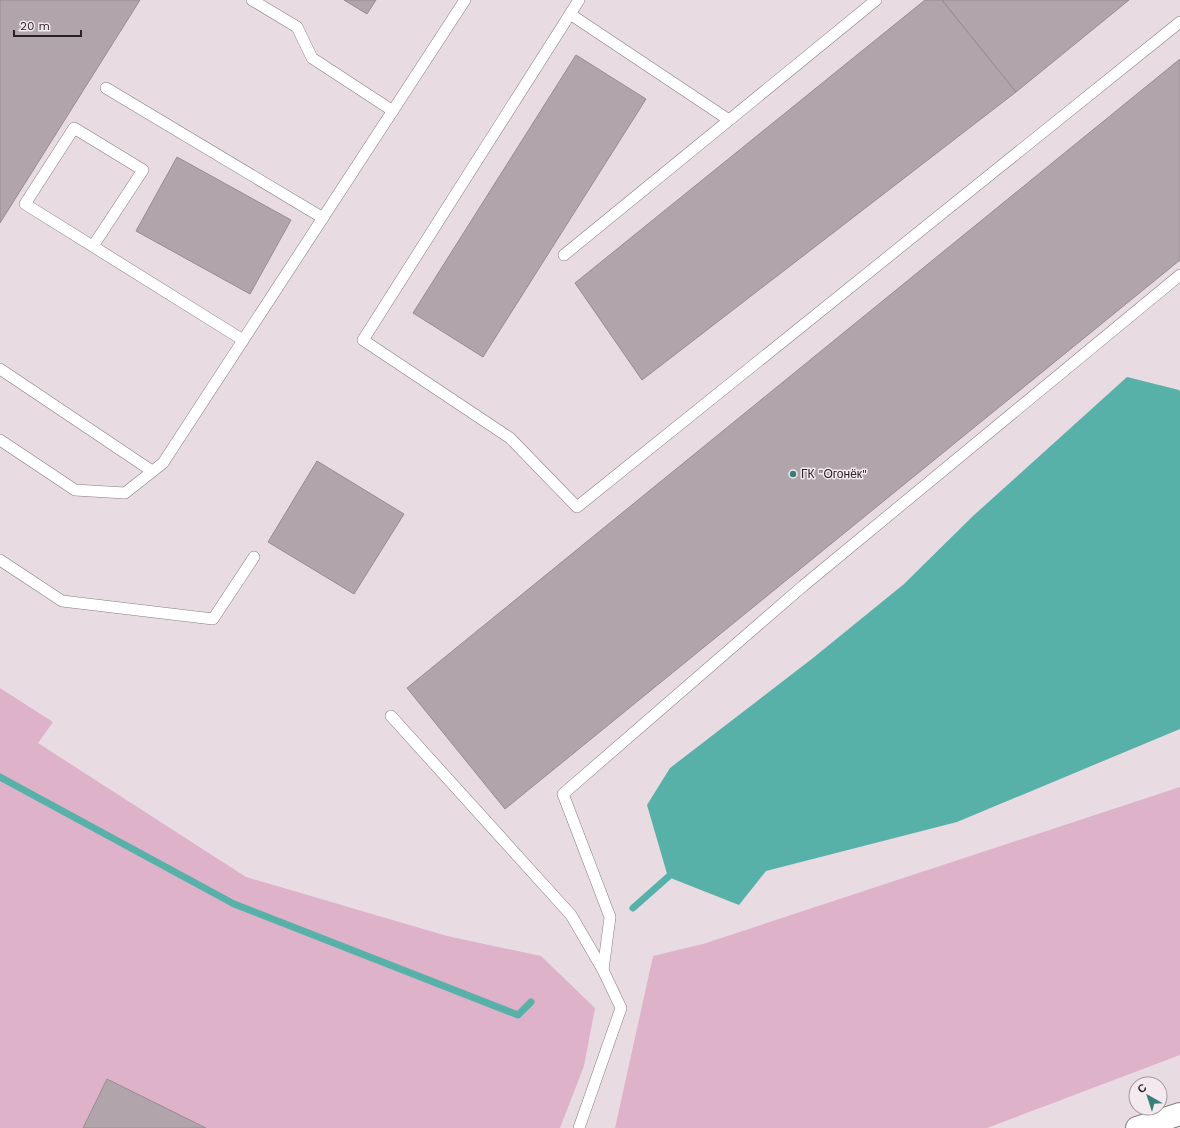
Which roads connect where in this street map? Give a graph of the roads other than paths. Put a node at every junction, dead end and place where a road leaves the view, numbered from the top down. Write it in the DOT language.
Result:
graph roads {
  1 [pos="252,0"];
  2 [pos="465,0"];
  3 [pos="579,0"];
  4 [pos="876,0"];
  5 [pos="570,14"];
  6 [pos="1180,22"];
  7 [pos="106,88"];
  8 [pos="393,111"];
  9 [pos="729,120"];
  10 [pos="323,218"];
  11 [pos="93,246"];
  12 [pos="564,255"];
  13 [pos="1180,275"];
  14 [pos="243,340"];
  15 [pos="0,369"];
  16 [pos="0,440"];
  17 [pos="152,471"];
  18 [pos="254,558"];
  19 [pos="0,560"];
  20 [pos="391,716"];
  21 [pos="603,970"];
  22 [pos="1180,1114"];
  23 [pos="579,1128"];
  24 [pos="1137,1128"];
  1 -- 8 [label="lane"];
  2 -- 8 [label="lane"];
  3 -- 5 [label="lane"];
  4 -- 9 [label="lane"];
  5 -- 6 [label="lane"];
  5 -- 9 [label="lane"];
  7 -- 10 [label="lane"];
  8 -- 10 [label="lane"];
  9 -- 12 [label="lane"];
  10 -- 14 [label="lane"];
  11 -- 11 [label="lane"];
  11 -- 14 [label="lane"];
  13 -- 21 [label="lane"];
  14 -- 17 [label="lane"];
  15 -- 17 [label="lane"];
  16 -- 17 [label="lane"];
  18 -- 19 [label="lane"];
  20 -- 21 [label="lane"];
  21 -- 23 [label="lane"];
  22 -- 24 [label="street"];
}
